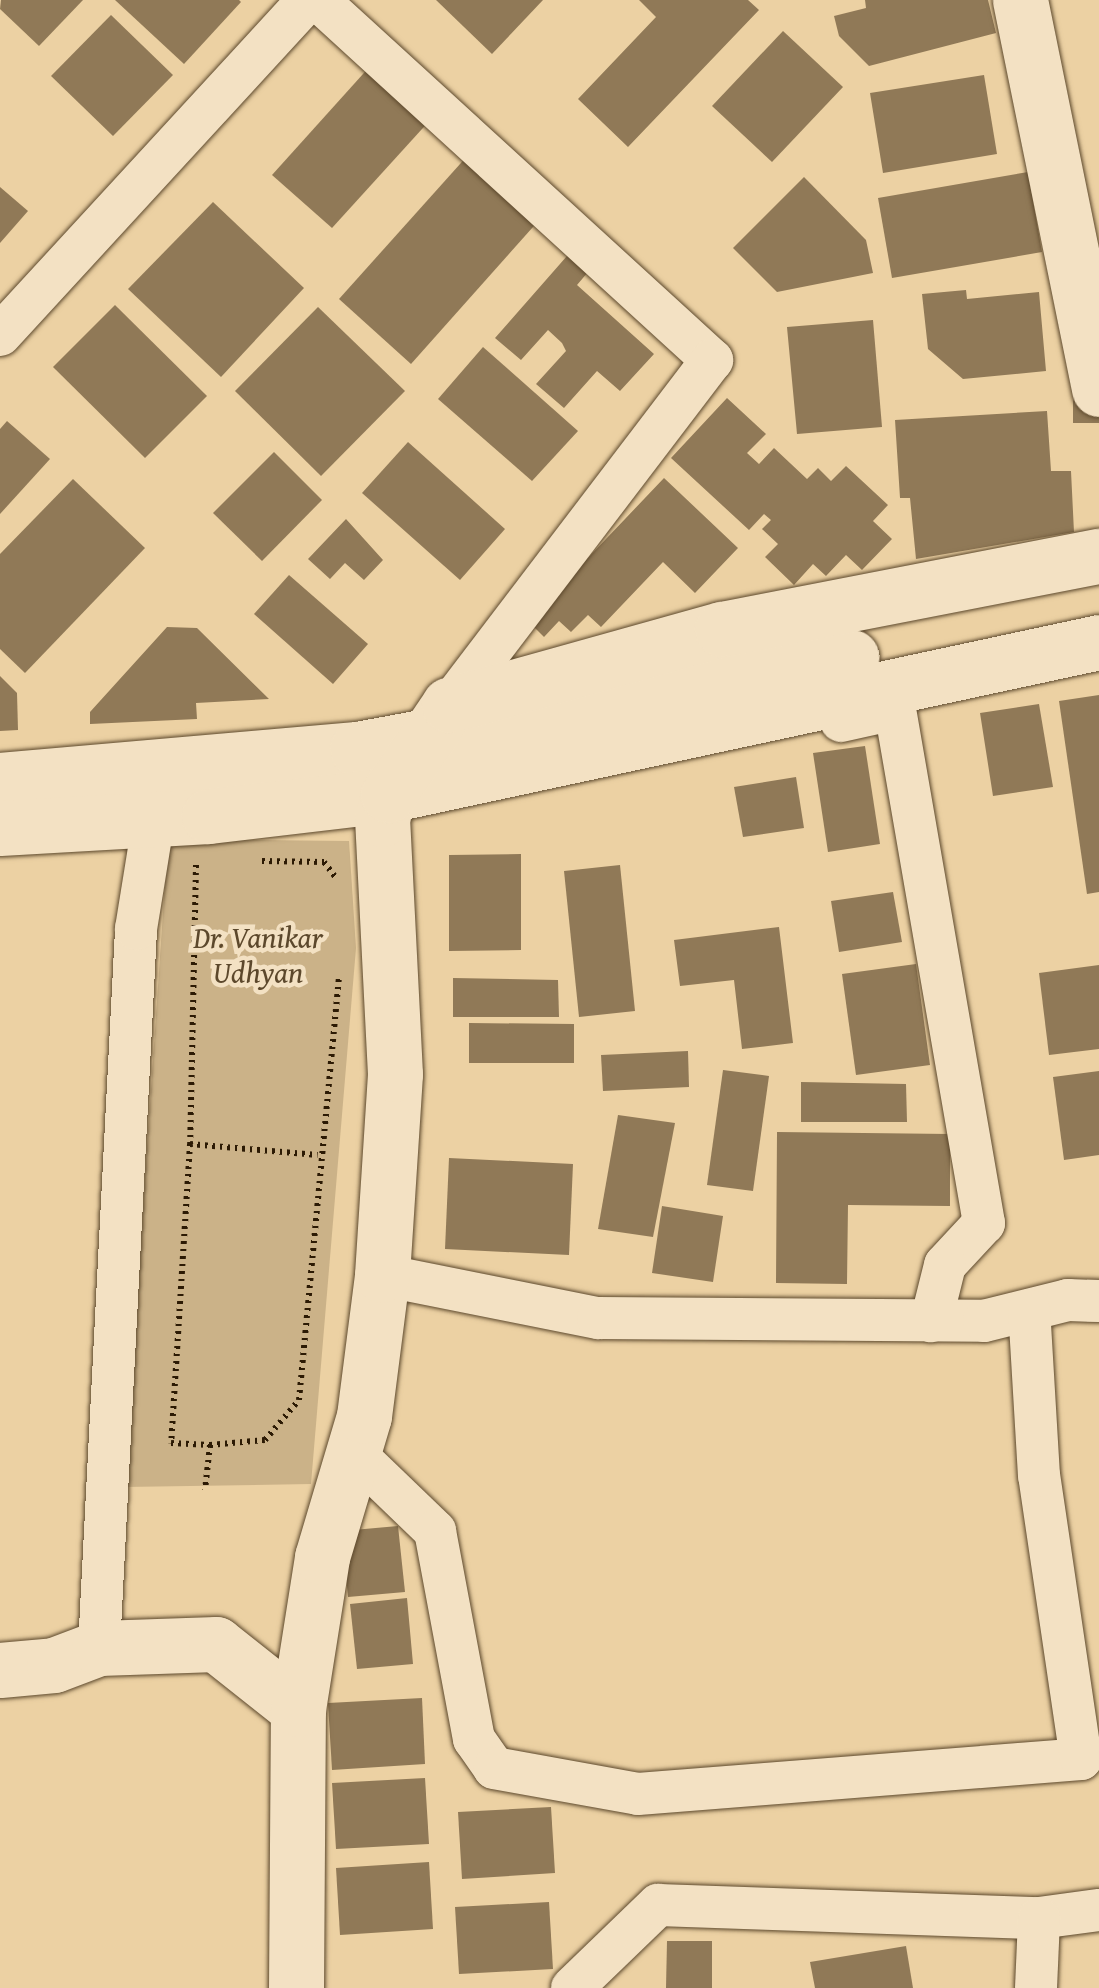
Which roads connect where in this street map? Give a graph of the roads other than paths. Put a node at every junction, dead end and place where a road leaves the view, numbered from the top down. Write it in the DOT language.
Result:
graph roads {
  1 [pos="308,0"];
  2 [pos="318,0"];
  3 [pos="1020,0"];
  4 [pos="0,335"];
  5 [pos="1099,389"];
  6 [pos="1099,556"];
  7 [pos="1099,603"];
  8 [pos="1099,642"];
  9 [pos="438,720"];
  10 [pos="0,780"];
  11 [pos="385,807"];
  12 [pos="154,818"];
  13 [pos="0,828"];
  14 [pos="382,1276"];
  15 [pos="1099,1301"];
  16 [pos="1029,1310"];
  17 [pos="931,1322"];
  18 [pos="353,1452"];
  19 [pos="99,1648"];
  20 [pos="0,1670"];
  21 [pos="298,1708"];
  22 [pos="1099,1910"];
  23 [pos="1039,1918"];
  24 [pos="296,1988"];
  25 [pos="572,1988"];
  26 [pos="1036,1988"];
  1 -- 4 [label="street"];
  2 -- 9 [label="street"];
  3 -- 5 [label="street"];
  6 -- 9 [label="street"];
  7 -- 9 [label="street"];
  8 -- 11 [label="street"];
  9 -- 10 [label="street"];
  9 -- 11 [label="street"];
  11 -- 12 [label="street"];
  11 -- 14 [label="street"];
  11 -- 17 [label="street"];
  12 -- 13 [label="street"];
  12 -- 19 [label="street"];
  14 -- 17 [label="street"];
  14 -- 18 [label="street"];
  15 -- 16 [label="street"];
  16 -- 17 [label="street"];
  16 -- 18 [label="street"];
  18 -- 21 [label="street"];
  19 -- 20 [label="street"];
  19 -- 21 [label="street"];
  21 -- 24 [label="street"];
  22 -- 23 [label="street"];
  23 -- 25 [label="street"];
  23 -- 26 [label="street"];
}
